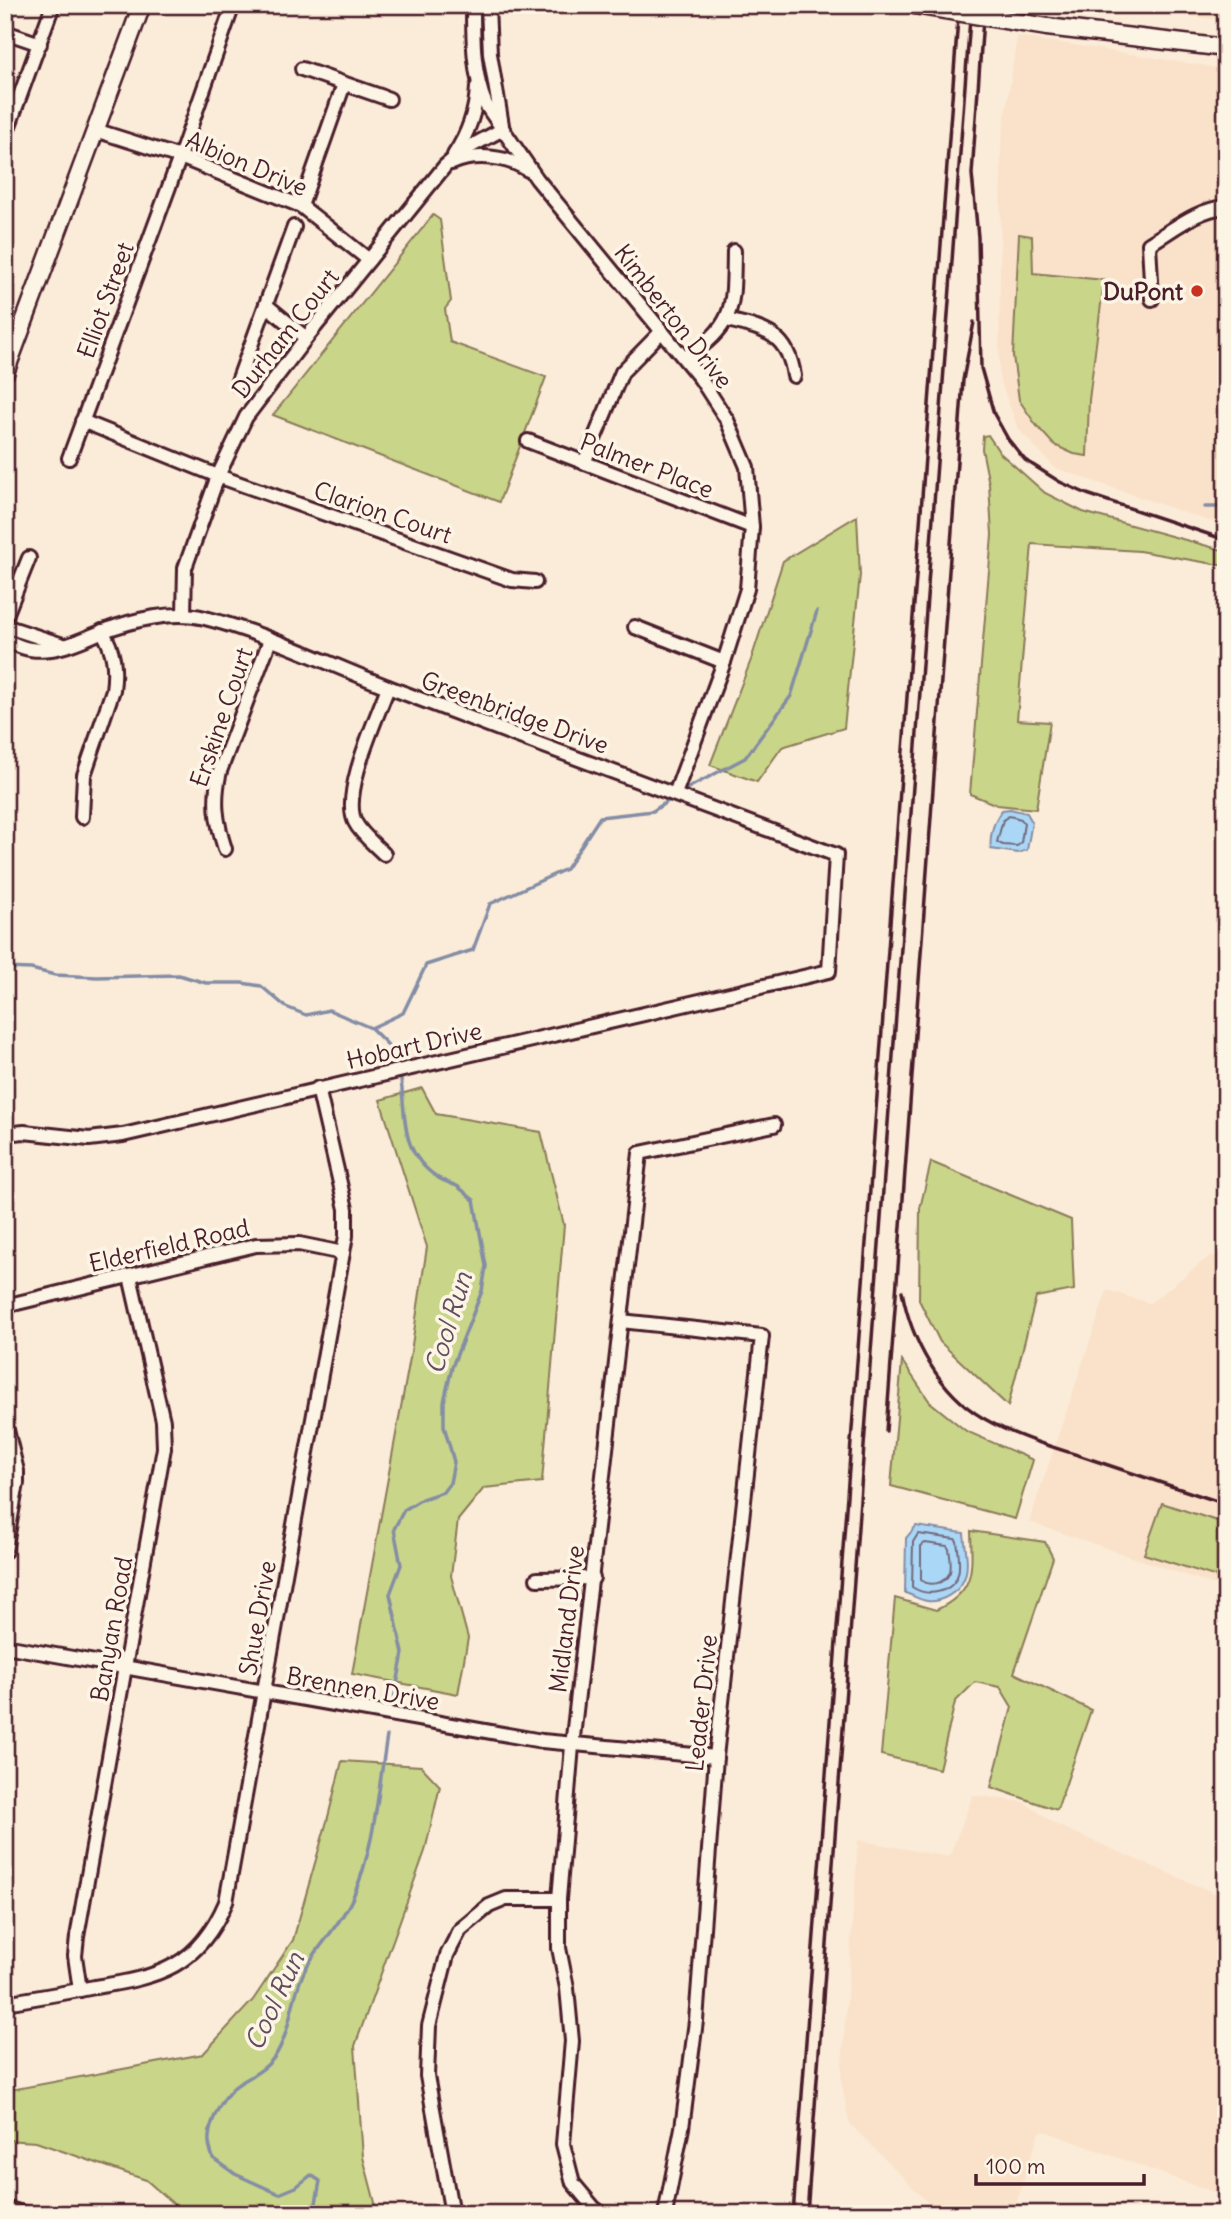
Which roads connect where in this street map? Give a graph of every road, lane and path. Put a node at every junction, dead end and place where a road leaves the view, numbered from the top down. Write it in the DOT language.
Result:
graph roads {
  1 [pos="54,5"];
  2 [pos="142,5"];
  3 [pos="233,5"];
  4 [pos="473,5"];
  5 [pos="488,5"];
  6 [pos="914,5"];
  7 [pos="5,32"];
  8 [pos="40,44"];
  9 [pos="1226,48"];
  10 [pos="302,69"];
  11 [pos="477,71"];
  12 [pos="344,84"];
  13 [pos="389,99"];
  14 [pos="503,129"];
  15 [pos="95,130"];
  16 [pos="5,137"];
  17 [pos="180,157"];
  18 [pos="445,166"];
  19 [pos="533,173"];
  20 [pos="301,205"];
  21 [pos="1226,207"];
  22 [pos="294,227"];
  23 [pos="734,251"];
  24 [pos="369,260"];
  25 [pos="1152,299"];
  26 [pos="266,305"];
  27 [pos="727,320"];
  28 [pos="663,331"];
  29 [pos="306,338"];
  30 [pos="685,358"];
  31 [pos="5,373"];
  32 [pos="794,376"];
  33 [pos="237,384"];
  34 [pos="82,421"];
  35 [pos="528,441"];
  36 [pos="69,458"];
  37 [pos="584,463"];
  38 [pos="218,476"];
  39 [pos="752,527"];
  40 [pos="29,558"];
  41 [pos="535,582"];
  42 [pos="184,614"];
  43 [pos="5,618"];
  44 [pos="5,626"];
  45 [pos="635,626"];
  46 [pos="103,631"];
  47 [pos="5,640"];
  48 [pos="270,640"];
  49 [pos="66,646"];
  50 [pos="724,662"];
  51 [pos="388,687"];
  52 [pos="674,794"];
  53 [pos="82,817"];
  54 [pos="225,849"];
  55 [pos="384,854"];
  56 [pos="830,971"];
  57 [pos="318,1088"];
  58 [pos="774,1125"];
  59 [pos="5,1134"];
  60 [pos="343,1253"];
  61 [pos="130,1276"];
  62 [pos="5,1306"];
  63 [pos="621,1321"];
  64 [pos="5,1422"];
  65 [pos="8,1446"];
  66 [pos="5,1551"];
  67 [pos="537,1578"];
  68 [pos="593,1578"];
  69 [pos="5,1646"];
  70 [pos="125,1668"];
  71 [pos="265,1692"];
  72 [pos="572,1746"];
  73 [pos="716,1757"];
  74 [pos="559,1899"];
  75 [pos="79,1990"];
  76 [pos="5,2003"];
  77 [pos="5,2208"];
  78 [pos="26,2214"];
  79 [pos="452,2214"];
  80 [pos="601,2214"];
  81 [pos="665,2214"];
  1 -- 8 [label="street"];
  2 -- 15 [label="street"];
  3 -- 17 [label="street, Elliot Street"];
  4 -- 11 [label="street, Kimberton Drive"];
  5 -- 14 [label="street, Kimberton Drive"];
  6 -- 9 [label="street, bridge"];
  7 -- 8 [label="street"];
  8 -- 16 [label="street"];
  10 -- 12 [label="street"];
  11 -- 14 [label="street, Kimberton Drive"];
  11 -- 18 [label="street"];
  12 -- 13 [label="street"];
  12 -- 20 [label="street"];
  14 -- 18 [label="street, Durham Court"];
  14 -- 19 [label="street, Kimberton Drive"];
  15 -- 17 [label="street, Albion Drive"];
  15 -- 31 [label="street"];
  17 -- 20 [label="street, Albion Drive"];
  17 -- 34 [label="street, Elliot Street"];
  18 -- 19 [label="street"];
  18 -- 24 [label="street, Durham Court"];
  19 -- 28 [label="street, Kimberton Drive"];
  20 -- 24 [label="street, Albion Drive"];
  21 -- 25 [label="street"];
  22 -- 26 [label="street"];
  23 -- 27 [label="street"];
  24 -- 29 [label="street, Durham Court"];
  26 -- 29 [label="street"];
  26 -- 33 [label="street"];
  27 -- 30 [label="street"];
  27 -- 32 [label="street"];
  28 -- 30 [label="street, Kimberton Drive"];
  28 -- 37 [label="street"];
  29 -- 38 [label="street, Durham Court"];
  30 -- 39 [label="street, Kimberton Drive"];
  34 -- 36 [label="street, Elliot Street"];
  34 -- 38 [label="street, Clarion Court"];
  35 -- 37 [label="street, Palmer Place"];
  37 -- 39 [label="street, Palmer Place"];
  38 -- 41 [label="street, Clarion Court"];
  38 -- 42 [label="street, Durham Court"];
  39 -- 50 [label="street, Kimberton Drive"];
  40 -- 43 [label="street"];
  42 -- 46 [label="street, Greenbridge Drive"];
  42 -- 48 [label="street, Greenbridge Drive"];
  44 -- 49 [label="street"];
  45 -- 50 [label="street"];
  46 -- 49 [label="street, Greenbridge Drive"];
  46 -- 53 [label="street"];
  47 -- 49 [label="street, Greenbridge Drive"];
  48 -- 51 [label="street, Greenbridge Drive"];
  48 -- 54 [label="street, Erskine Court"];
  50 -- 52 [label="street, Kimberton Drive"];
  51 -- 52 [label="street, Greenbridge Drive"];
  51 -- 55 [label="street"];
  52 -- 56 [label="street, Greenbridge Drive"];
  56 -- 57 [label="street, Hobart Drive"];
  57 -- 59 [label="street, Hobart Drive"];
  57 -- 60 [label="street, Shue Drive"];
  58 -- 63 [label="street, Midland Drive"];
  60 -- 61 [label="street, Elderfield Road"];
  60 -- 71 [label="street, Shue Drive"];
  61 -- 62 [label="street, Elderfield Road"];
  61 -- 70 [label="street, Banyan Road"];
  63 -- 68 [label="street, Midland Drive"];
  63 -- 73 [label="street, Leader Drive"];
  64 -- 65 [label="street"];
  65 -- 66 [label="street"];
  67 -- 68 [label="street"];
  68 -- 72 [label="street, Midland Drive"];
  69 -- 70 [label="street, Brennen Drive"];
  70 -- 71 [label="street, Brennen Drive"];
  70 -- 75 [label="street, Banyan Road"];
  71 -- 72 [label="street, Brennen Drive"];
  71 -- 75 [label="street, Shue Drive"];
  72 -- 73 [label="street, Brennen Drive"];
  72 -- 74 [label="street, Midland Drive"];
  73 -- 81 [label="street, Leader Drive"];
  74 -- 79 [label="street"];
  74 -- 80 [label="street, Midland Drive"];
  75 -- 76 [label="street, Shue Drive"];
  77 -- 78 [label="street"];
}
